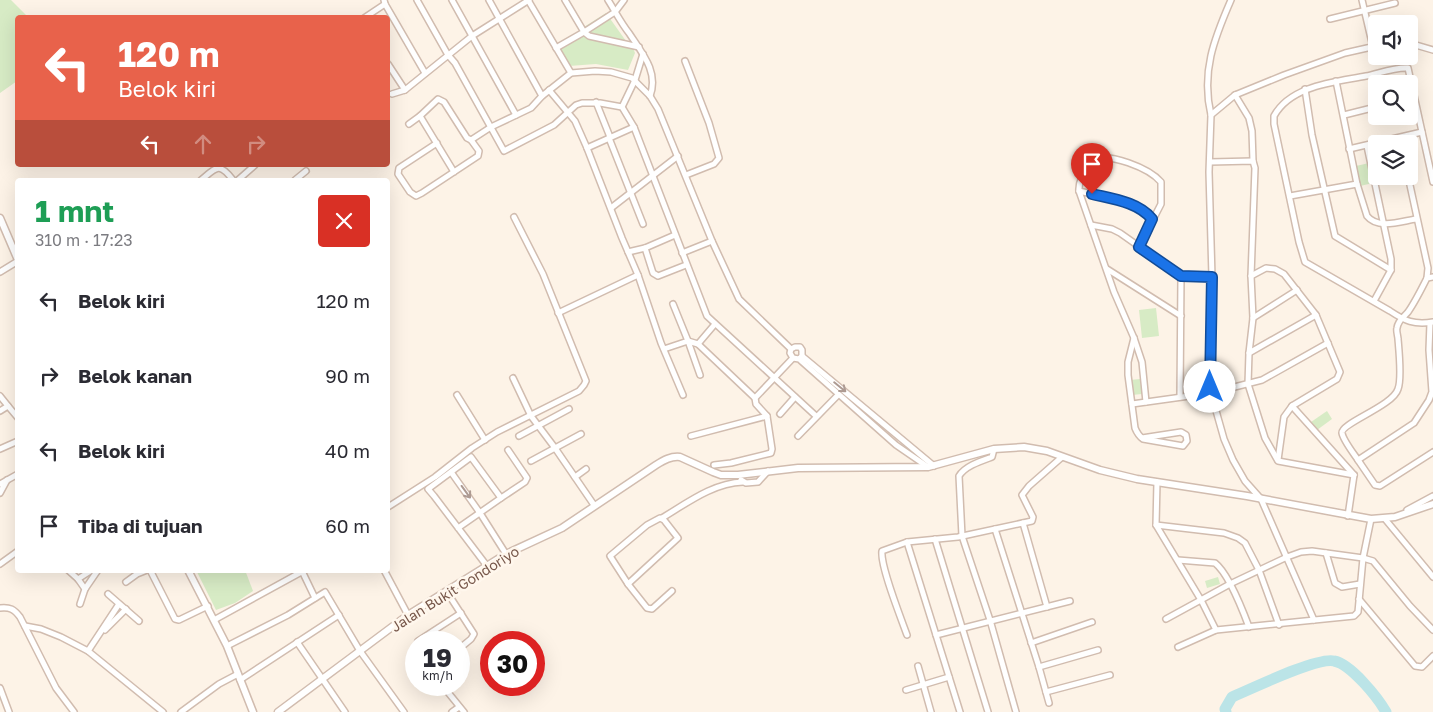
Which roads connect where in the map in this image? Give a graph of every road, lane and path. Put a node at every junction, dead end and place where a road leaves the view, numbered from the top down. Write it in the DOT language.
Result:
graph roads {
  1 [pos="417,0"];
  2 [pos="452,0"];
  3 [pos="489,0"];
  4 [pos="528,0"];
  5 [pos="565,0"];
  6 [pos="608,0"];
  7 [pos="624,0"];
  8 [pos="1231,0"];
  9 [pos="1362,0"];
  10 [pos="384,2"];
  11 [pos="1395,3"];
  12 [pos="1366,10"];
  13 [pos="615,12"];
  14 [pos="368,15"];
  15 [pos="500,18"];
  16 [pos="1330,19"];
  17 [pos="1368,19"];
  18 [pos="584,32"];
  19 [pos="472,36"];
  20 [pos="1418,45"];
  21 [pos="639,47"];
  22 [pos="556,48"];
  23 [pos="1368,48"];
  24 [pos="1433,50"];
  25 [pos="643,54"];
  26 [pos="448,55"];
  27 [pos="685,62"];
  28 [pos="390,67"];
  29 [pos="425,73"];
  30 [pos="571,73"];
  31 [pos="1409,75"];
  32 [pos="635,80"];
  33 [pos="1336,81"];
  34 [pos="1305,89"];
  35 [pos="405,90"];
  36 [pos="549,90"];
  37 [pos="392,94"];
  38 [pos="1235,95"];
  39 [pos="542,96"];
  40 [pos="650,96"];
  41 [pos="596,102"];
  42 [pos="622,107"];
  43 [pos="1368,109"];
  44 [pos="569,113"];
  45 [pos="516,115"];
  46 [pos="1211,115"];
  47 [pos="1344,115"];
  48 [pos="420,116"];
  49 [pos="1418,120"];
  50 [pos="409,124"];
  51 [pos="491,127"];
  52 [pos="634,127"];
  53 [pos="1422,132"];
  54 [pos="1409,135"];
  55 [pos="610,137"];
  56 [pos="472,140"];
  57 [pos="437,143"];
  58 [pos="1367,146"];
  59 [pos="586,148"];
  60 [pos="1349,149"];
  61 [pos="678,156"];
  62 [pos="1253,161"];
  63 [pos="1210,162"];
  64 [pos="220,167"];
  65 [pos="220,167"];
  66 [pos="253,167"];
  67 [pos="306,171"];
  68 [pos="454,172"];
  69 [pos="686,175"];
  70 [pos="653,176"];
  71 [pos="203,178"];
  72 [pos="231,178"];
  73 [pos="240,178"];
  74 [pos="298,178"];
  75 [pos="1433,182"];
  76 [pos="1357,184"];
  77 [pos="1410,185"];
  78 [pos="1079,191"];
  79 [pos="1325,191"];
  80 [pos="630,192"];
  81 [pos="1290,196"];
  82 [pos="611,208"];
  83 [pos="514,217"];
  84 [pos="0,218"];
  85 [pos="1152,219"];
  86 [pos="1416,219"];
  87 [pos="643,224"];
  88 [pos="1384,224"];
  89 [pos="1091,225"];
  90 [pos="676,235"];
  91 [pos="712,241"];
  92 [pos="1139,247"];
  93 [pos="645,248"];
  94 [pos="628,252"];
  95 [pos="682,253"];
  96 [pos="15,254"];
  97 [pos="15,263"];
  98 [pos="686,265"];
  99 [pos="1107,268"];
  100 [pos="1391,270"];
  101 [pos="0,272"];
  102 [pos="638,275"];
  103 [pos="1181,276"];
  104 [pos="1251,276"];
  105 [pos="1212,277"];
  106 [pos="1433,277"];
  107 [pos="1427,278"];
  108 [pos="1297,290"];
  109 [pos="1374,301"];
  110 [pos="673,304"];
  111 [pos="558,313"];
  112 [pos="1316,315"];
  113 [pos="1181,316"];
  114 [pos="1253,318"];
  115 [pos="1401,319"];
  116 [pos="1432,322"];
  117 [pos="715,324"];
  118 [pos="1134,338"];
  119 [pos="688,341"];
  120 [pos="698,344"];
  121 [pos="1328,344"];
  122 [pos="664,348"];
  123 [pos="791,349"];
  124 [pos="1249,353"];
  125 [pos="798,358"];
  126 [pos="700,376"];
  127 [pos="514,378"];
  128 [pos="774,378"];
  129 [pos="1248,384"];
  130 [pos="1211,393"];
  131 [pos="457,395"];
  132 [pos="838,395"];
  133 [pos="0,396"];
  134 [pos="683,396"];
  135 [pos="796,397"];
  136 [pos="1180,397"];
  137 [pos="755,398"];
  138 [pos="1146,402"];
  139 [pos="1132,404"];
  140 [pos="8,406"];
  141 [pos="1292,406"];
  142 [pos="569,409"];
  143 [pos="0,411"];
  144 [pos="15,414"];
  145 [pos="780,414"];
  146 [pos="531,416"];
  147 [pos="767,416"];
  148 [pos="816,416"];
  149 [pos="540,426"];
  150 [pos="582,434"];
  151 [pos="519,436"];
  152 [pos="691,436"];
  153 [pos="798,436"];
  154 [pos="1142,438"];
  155 [pos="484,440"];
  156 [pos="15,442"];
  157 [pos="555,448"];
  158 [pos="0,449"];
  159 [pos="994,449"];
  160 [pos="508,450"];
  161 [pos="1433,452"];
  162 [pos="1062,457"];
  163 [pos="1358,460"];
  164 [pos="531,461"];
  165 [pos="1278,461"];
  166 [pos="714,465"];
  167 [pos="931,466"];
  168 [pos="586,469"];
  169 [pos="768,471"];
  170 [pos="451,472"];
  171 [pos="738,475"];
  172 [pos="1354,475"];
  173 [pos="15,476"];
  174 [pos="575,477"];
  175 [pos="7,480"];
  176 [pos="742,482"];
  177 [pos="1156,482"];
  178 [pos="0,484"];
  179 [pos="0,493"];
  180 [pos="1433,496"];
  181 [pos="501,498"];
  182 [pos="1261,499"];
  183 [pos="1433,504"];
  184 [pos="594,505"];
  185 [pos="390,506"];
  186 [pos="480,513"];
  187 [pos="1348,516"];
  188 [pos="1395,517"];
  189 [pos="662,518"];
  190 [pos="1371,519"];
  191 [pos="1385,519"];
  192 [pos="1023,524"];
  193 [pos="1156,525"];
  194 [pos="458,528"];
  195 [pos="995,529"];
  196 [pos="962,536"];
  197 [pos="935,539"];
  198 [pos="907,542"];
  199 [pos="15,553"];
  200 [pos="506,554"];
  201 [pos="1326,554"];
  202 [pos="1287,557"];
  203 [pos="1363,558"];
  204 [pos="1178,560"];
  205 [pos="0,564"];
  206 [pos="486,566"];
  207 [pos="1259,570"];
  208 [pos="71,573"];
  209 [pos="87,573"];
  210 [pos="96,573"];
  211 [pos="135,573"];
  212 [pos="151,573"];
  213 [pos="190,573"];
  214 [pos="299,573"];
  215 [pos="304,573"];
  216 [pos="386,573"];
  217 [pos="1433,576"];
  218 [pos="78,579"];
  219 [pos="126,582"];
  220 [pos="628,584"];
  221 [pos="1230,584"];
  222 [pos="1360,584"];
  223 [pos="85,589"];
  224 [pos="672,591"];
  225 [pos="447,592"];
  226 [pos="108,594"];
  227 [pos="315,598"];
  228 [pos="1359,598"];
  229 [pos="1201,600"];
  230 [pos="1070,601"];
  231 [pos="80,604"];
  232 [pos="119,604"];
  233 [pos="208,606"];
  234 [pos="1048,607"];
  235 [pos="0,608"];
  236 [pos="126,610"];
  237 [pos="460,613"];
  238 [pos="1021,613"];
  239 [pos="339,615"];
  240 [pos="408,615"];
  241 [pos="1166,618"];
  242 [pos="214,620"];
  243 [pos="990,620"];
  244 [pos="1314,620"];
  245 [pos="139,621"];
  246 [pos="1092,622"];
  247 [pos="1279,625"];
  248 [pos="25,626"];
  249 [pos="1249,627"];
  250 [pos="964,630"];
  251 [pos="1216,630"];
  252 [pos="1433,630"];
  253 [pos="433,631"];
  254 [pos="936,635"];
  255 [pos="907,636"];
  256 [pos="97,638"];
  257 [pos="470,638"];
  258 [pos="296,642"];
  259 [pos="1031,643"];
  260 [pos="227,646"];
  261 [pos="1178,647"];
  262 [pos="1098,650"];
  263 [pos="360,651"];
  264 [pos="88,652"];
  265 [pos="1433,656"];
  266 [pos="918,666"];
  267 [pos="1039,667"];
  268 [pos="1110,675"];
  269 [pos="239,677"];
  270 [pos="949,677"];
  271 [pos="321,679"];
  272 [pos="923,685"];
  273 [pos="0,688"];
  274 [pos="906,690"];
  275 [pos="1046,692"];
  276 [pos="451,696"];
  277 [pos="1049,703"];
  278 [pos="460,707"];
  279 [pos="7,711"];
  280 [pos="74,712"];
  281 [pos="163,712"];
  282 [pos="181,712"];
  283 [pos="253,712"];
  284 [pos="278,712"];
  285 [pos="345,712"];
  286 [pos="404,712"];
  287 [pos="452,712"];
  288 [pos="464,712"];
  289 [pos="931,712"];
  290 [pos="960,712"];
  291 [pos="988,712"];
  292 [pos="1016,712"];
  1 -- 26 [label="street"];
  2 -- 19 [label="street"];
  3 -- 15 [label="street"];
  4 -- 15 [label="street"];
  4 -- 22 [label="street"];
  5 -- 18 [label="street"];
  6 -- 13 [label="street"];
  7 -- 13 [label="street"];
  8 -- 46 [label="street"];
  9 -- 12 [label="street"];
  10 -- 14 [label="street"];
  10 -- 29 [label="street"];
  11 -- 12 [label="street"];
  12 -- 16 [label="street"];
  12 -- 17 [label="street"];
  13 -- 18 [label="street"];
  13 -- 21 [label="street"];
  15 -- 19 [label="street"];
  15 -- 39 [label="street"];
  18 -- 21 [label="street"];
  18 -- 22 [label="street"];
  19 -- 26 [label="street"];
  19 -- 45 [label="street"];
  20 -- 24 [label="street"];
  21 -- 25 [label="street"];
  22 -- 30 [label="street"];
  23 -- 38 [label="street"];
  25 -- 32 [label="street"];
  25 -- 40 [label="street"];
  26 -- 29 [label="street"];
  26 -- 51 [label="street"];
  27 -- 69 [label="street"];
  28 -- 35 [label="street"];
  29 -- 35 [label="street"];
  30 -- 32 [label="street"];
  30 -- 36 [label="street"];
  31 -- 33 [label="street"];
  32 -- 40 [label="street"];
  32 -- 42 [label="street"];
  33 -- 34 [label="street"];
  33 -- 47 [label="street"];
  34 -- 79 [label="street"];
  34 -- 81 [label="street"];
  35 -- 37 [label="street"];
  36 -- 39 [label="street"];
  36 -- 44 [label="street"];
  38 -- 46 [label="street"];
  38 -- 62 [label="street"];
  39 -- 45 [label="street"];
  40 -- 61 [label="street"];
  41 -- 42 [label="street"];
  41 -- 44 [label="street"];
  41 -- 55 [label="street"];
  42 -- 52 [label="street"];
  43 -- 47 [label="street"];
  44 -- 51 [label="street"];
  44 -- 59 [label="street"];
  45 -- 51 [label="street"];
  46 -- 63 [label="street"];
  47 -- 60 [label="street"];
  48 -- 50 [label="street"];
  48 -- 56 [label="street"];
  48 -- 57 [label="street"];
  49 -- 53 [label="street"];
  51 -- 56 [label="street"];
  52 -- 55 [label="street"];
  52 -- 70 [label="street"];
  53 -- 54 [label="street"];
  53 -- 75 [label="street"];
  55 -- 59 [label="street"];
  55 -- 80 [label="street"];
  56 -- 68 [label="street"];
  57 -- 68 [label="street"];
  57 -- 68 [label="street"];
  58 -- 60 [label="street"];
  58 -- 88 [label="street"];
  59 -- 82 [label="street"];
  60 -- 76 [label="street"];
  61 -- 69 [label="street"];
  61 -- 70 [label="street"];
  62 -- 63 [label="street"];
  62 -- 104 [label="street"];
  63 -- 105 [label="street"];
  64 -- 71 [label="street"];
  65 -- 72 [label="street"];
  66 -- 73 [label="street"];
  67 -- 74 [label="street"];
  69 -- 91 [label="street"];
  70 -- 80 [label="street"];
  70 -- 90 [label="street"];
  76 -- 79 [label="street"];
  76 -- 88 [label="street"];
  77 -- 86 [label="street"];
  78 -- 85 [label="street"];
  78 -- 85 [label="street"];
  78 -- 89 [label="street"];
  79 -- 81 [label="street"];
  79 -- 100 [label="street"];
  80 -- 82 [label="street"];
  80 -- 87 [label="street"];
  81 -- 109 [label="street"];
  82 -- 94 [label="street"];
  83 -- 111 [label="street"];
  84 -- 96 [label="street"];
  85 -- 92 [label="street"];
  86 -- 88 [label="street"];
  86 -- 107 [label="street"];
  88 -- 100 [label="street"];
  89 -- 92 [label="street"];
  89 -- 99 [label="street"];
  90 -- 93 [label="street"];
  90 -- 95 [label="street"];
  91 -- 95 [label="street"];
  91 -- 123 [label="street"];
  92 -- 103 [label="street"];
  93 -- 94 [label="street"];
  93 -- 98 [label="street"];
  94 -- 102 [label="street"];
  95 -- 98 [label="street"];
  97 -- 101 [label="street"];
  98 -- 117 [label="street"];
  99 -- 113 [label="street"];
  99 -- 118 [label="street"];
  100 -- 109 [label="street"];
  102 -- 111 [label="street"];
  102 -- 122 [label="street"];
  103 -- 105 [label="street"];
  103 -- 113 [label="street"];
  104 -- 108 [label="street"];
  104 -- 114 [label="street"];
  105 -- 130 [label="street"];
  106 -- 107 [label="street"];
  107 -- 115 [label="street"];
  108 -- 112 [label="street"];
  108 -- 114 [label="street"];
  109 -- 115 [label="street"];
  110 -- 119 [label="street"];
  111 -- 146 [label="street"];
  112 -- 121 [label="street"];
  112 -- 124 [label="street"];
  113 -- 136 [label="street"];
  114 -- 124 [label="street"];
  115 -- 116 [label="street"];
  115 -- 163 [label="street"];
  116 -- 163 [label="street"];
  117 -- 120 [label="street"];
  117 -- 128 [label="street"];
  118 -- 138 [label="street"];
  118 -- 139 [label="street"];
  119 -- 120 [label="street"];
  119 -- 122 [label="street"];
  119 -- 126 [label="street"];
  120 -- 137 [label="street"];
  121 -- 129 [label="street"];
  121 -- 141 [label="street"];
  122 -- 134 [label="street"];
  123 -- 125 [label="street"];
  123 -- 125 [label="street"];
  124 -- 129 [label="street"];
  125 -- 128 [label="street"];
  125 -- 132 [label="street"];
  125 -- 167 [label="street, one-way"];
  127 -- 146 [label="street"];
  128 -- 135 [label="street"];
  128 -- 137 [label="street"];
  129 -- 130 [label="street"];
  129 -- 165 [label="street"];
  130 -- 136 [label="street"];
  130 -- 182 [label="street"];
  131 -- 155 [label="street"];
  132 -- 148 [label="street"];
  132 -- 167 [label="street"];
  133 -- 140 [label="street"];
  135 -- 145 [label="street"];
  135 -- 148 [label="street"];
  136 -- 138 [label="street"];
  137 -- 147 [label="street"];
  138 -- 139 [label="street"];
  139 -- 154 [label="street"];
  140 -- 143 [label="street"];
  140 -- 144 [label="street"];
  141 -- 165 [label="street"];
  141 -- 172 [label="street"];
  142 -- 149 [label="street"];
  146 -- 149 [label="street"];
  146 -- 155 [label="street"];
  147 -- 152 [label="street"];
  147 -- 166 [label="street"];
  148 -- 153 [label="street"];
  149 -- 151 [label="street"];
  149 -- 157 [label="street"];
  150 -- 157 [label="street"];
  154 -- 154 [label="street"];
  155 -- 185 [label="street"];
  156 -- 158 [label="street"];
  157 -- 164 [label="street"];
  157 -- 174 [label="street"];
  159 -- 162 [label="street, Jalan Bukit Gondoriyo"];
  159 -- 167 [label="street, Jalan Bukit Gondoriyo"];
  159 -- 196 [label="street"];
  160 -- 181 [label="street"];
  161 -- 163 [label="street"];
  162 -- 177 [label="street, Jalan Bukit Gondoriyo"];
  162 -- 192 [label="street"];
  165 -- 172 [label="street"];
  167 -- 169 [label="street, Jalan Bukit Gondoriyo"];
  168 -- 174 [label="street"];
  169 -- 171 [label="street, Jalan Bukit Gondoriyo"];
  169 -- 176 [label="street"];
  170 -- 181 [label="street"];
  170 -- 186 [label="street, one-way"];
  170 -- 194 [label="street"];
  171 -- 176 [label="street"];
  171 -- 184 [label="street, Jalan Bukit Gondoriyo"];
  172 -- 187 [label="street"];
  173 -- 175 [label="street"];
  174 -- 184 [label="street"];
  175 -- 178 [label="street"];
  175 -- 179 [label="street"];
  176 -- 189 [label="street"];
  177 -- 182 [label="street, Jalan Bukit Gondoriyo"];
  177 -- 193 [label="street"];
  180 -- 188 [label="street"];
  181 -- 186 [label="street"];
  182 -- 187 [label="street, Jalan Bukit Gondoriyo"];
  182 -- 202 [label="street"];
  183 -- 188 [label="street, Jalan Bukit Gondoriyo"];
  184 -- 200 [label="street, Jalan Bukit Gondoriyo"];
  186 -- 194 [label="street"];
  186 -- 200 [label="street"];
  187 -- 190 [label="street, Jalan Bukit Gondoriyo"];
  188 -- 191 [label="street, Jalan Bukit Gondoriyo"];
  189 -- 220 [label="street"];
  189 -- 220 [label="street"];
  190 -- 191 [label="street, Jalan Bukit Gondoriyo"];
  190 -- 203 [label="street"];
  191 -- 217 [label="street"];
  192 -- 195 [label="street"];
  192 -- 234 [label="street"];
  193 -- 204 [label="street"];
  193 -- 207 [label="street"];
  194 -- 206 [label="street"];
  195 -- 196 [label="street"];
  195 -- 238 [label="street"];
  196 -- 197 [label="street"];
  196 -- 243 [label="street"];
  197 -- 198 [label="street"];
  197 -- 250 [label="street"];
  198 -- 254 [label="street"];
  198 -- 255 [label="street"];
  199 -- 205 [label="street"];
  200 -- 206 [label="street, Jalan Bukit Gondoriyo"];
  201 -- 202 [label="street"];
  201 -- 203 [label="street"];
  201 -- 222 [label="street"];
  202 -- 207 [label="street"];
  202 -- 244 [label="street"];
  203 -- 222 [label="street"];
  203 -- 252 [label="street"];
  204 -- 221 [label="street"];
  204 -- 229 [label="street"];
  206 -- 225 [label="street, Jalan Bukit Gondoriyo"];
  207 -- 221 [label="street"];
  207 -- 247 [label="street"];
  208 -- 218 [label="street"];
  209 -- 218 [label="street"];
  210 -- 223 [label="street"];
  211 -- 219 [label="street"];
  212 -- 233 [label="street"];
  213 -- 233 [label="street"];
  214 -- 242 [label="street"];
  215 -- 227 [label="street"];
  216 -- 240 [label="street"];
  218 -- 223 [label="street"];
  220 -- 224 [label="street"];
  221 -- 229 [label="street"];
  221 -- 249 [label="street"];
  222 -- 228 [label="street"];
  223 -- 231 [label="street"];
  225 -- 237 [label="street"];
  225 -- 240 [label="street, Jalan Bukit Gondoriyo"];
  226 -- 232 [label="street"];
  227 -- 239 [label="street"];
  227 -- 260 [label="street"];
  228 -- 244 [label="street"];
  228 -- 265 [label="street"];
  229 -- 241 [label="street"];
  229 -- 251 [label="street"];
  230 -- 234 [label="street"];
  232 -- 236 [label="street"];
  232 -- 256 [label="street"];
  233 -- 242 [label="street"];
  234 -- 238 [label="street"];
  235 -- 248 [label="street"];
  236 -- 245 [label="street"];
  236 -- 256 [label="street"];
  237 -- 253 [label="street"];
  237 -- 257 [label="street"];
  238 -- 243 [label="street"];
  238 -- 259 [label="street"];
  239 -- 258 [label="street"];
  239 -- 263 [label="street"];
  240 -- 263 [label="street, Jalan Bukit Gondoriyo"];
  242 -- 260 [label="street"];
  243 -- 250 [label="street"];
  243 -- 292 [label="street"];
  244 -- 247 [label="street"];
  246 -- 259 [label="street"];
  247 -- 249 [label="street"];
  248 -- 264 [label="street"];
  248 -- 280 [label="street"];
  249 -- 251 [label="street"];
  250 -- 254 [label="street"];
  250 -- 291 [label="street"];
  251 -- 261 [label="street"];
  254 -- 270 [label="street"];
  256 -- 264 [label="street"];
  258 -- 269 [label="street"];
  258 -- 271 [label="street"];
  259 -- 267 [label="street"];
  260 -- 269 [label="street"];
  262 -- 267 [label="street"];
  263 -- 271 [label="street, Jalan Bukit Gondoriyo"];
  263 -- 286 [label="street"];
  264 -- 281 [label="street"];
  266 -- 272 [label="street"];
  267 -- 275 [label="street"];
  268 -- 275 [label="street"];
  269 -- 282 [label="street"];
  269 -- 283 [label="street"];
  270 -- 272 [label="street"];
  270 -- 290 [label="street"];
  271 -- 284 [label="street, Jalan Bukit Gondoriyo"];
  271 -- 285 [label="street"];
  272 -- 274 [label="street"];
  272 -- 289 [label="street"];
  273 -- 279 [label="street"];
  275 -- 277 [label="street"];
  276 -- 278 [label="street"];
  278 -- 287 [label="street"];
  278 -- 288 [label="street"];
}
